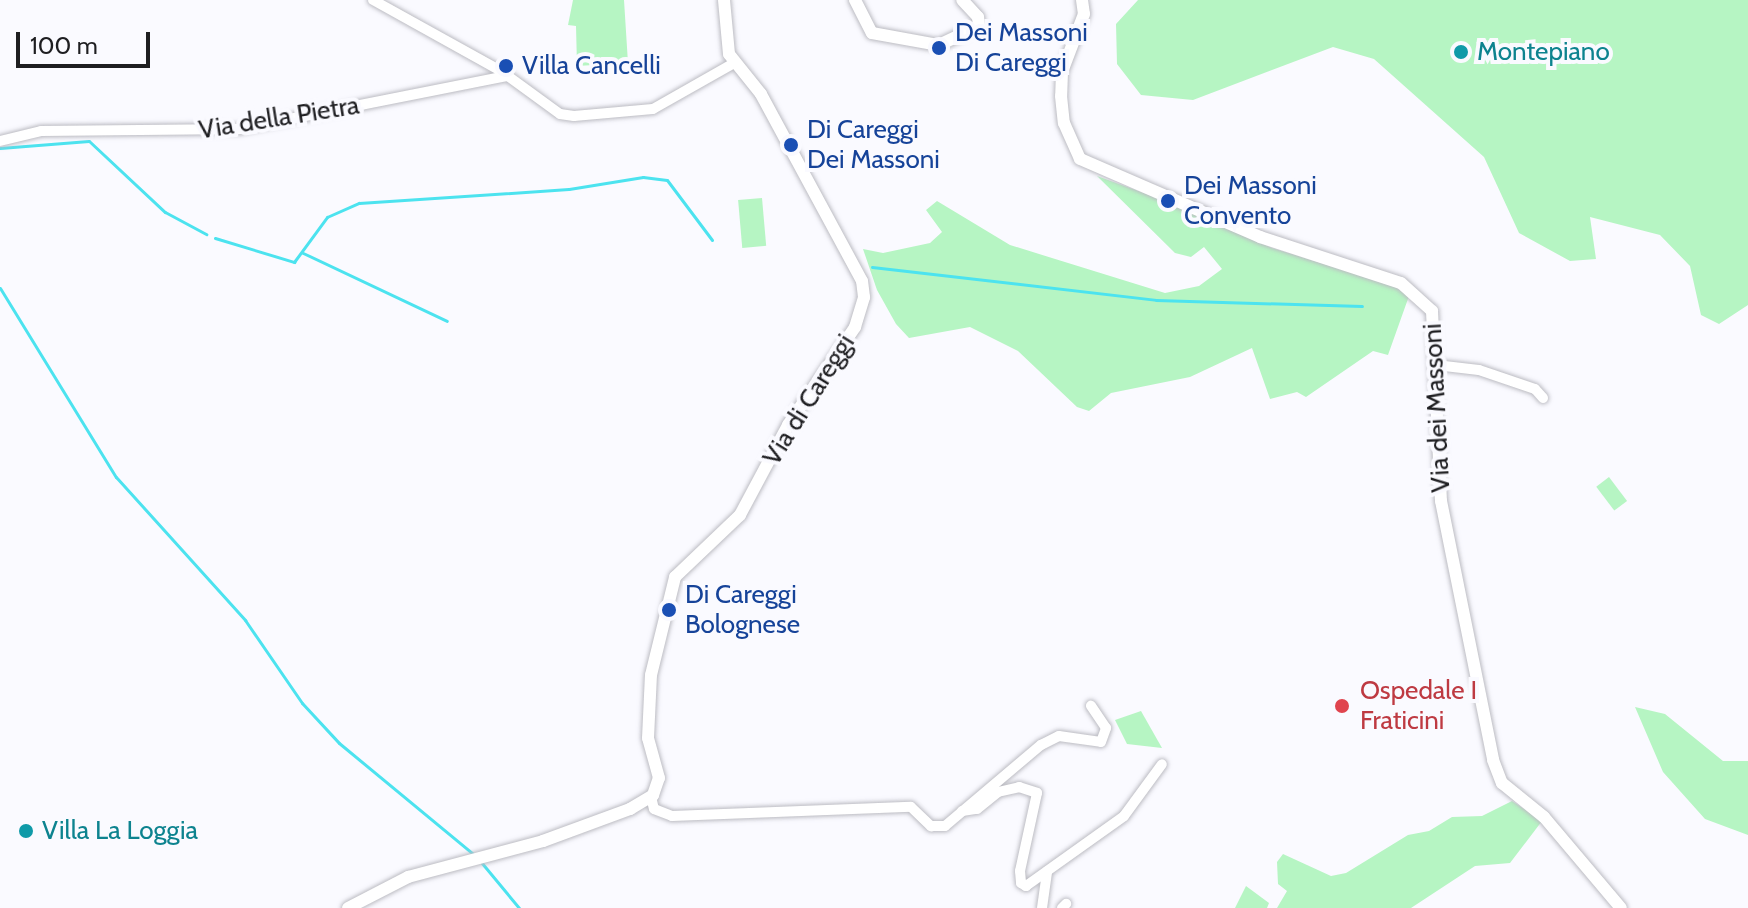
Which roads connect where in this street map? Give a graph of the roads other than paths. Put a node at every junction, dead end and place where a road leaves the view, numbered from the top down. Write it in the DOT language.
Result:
graph roads {
  1 [pos="373,0"];
  2 [pos="724,0"];
  3 [pos="855,0"];
  4 [pos="962,0"];
  5 [pos="1082,0"];
  6 [pos="736,62"];
  7 [pos="507,76"];
  8 [pos="0,141"];
  9 [pos="1436,365"];
  10 [pos="1543,398"];
  11 [pos="1091,706"];
  12 [pos="1162,764"];
  13 [pos="651,797"];
  14 [pos="962,811"];
  15 [pos="1047,871"];
  16 [pos="348,908"];
  17 [pos="1042,908"];
  18 [pos="1621,908"];
  1 -- 7 [label="street"];
  2 -- 6 [label="street, Via di Careggi"];
  3 -- 4 [label="street"];
  5 -- 9 [label="street, Via dei Massoni"];
  6 -- 7 [label="street"];
  6 -- 13 [label="street, Via di Careggi"];
  7 -- 8 [label="street, Via della Pietra"];
  9 -- 10 [label="street"];
  9 -- 18 [label="street, Via dei Massoni"];
  11 -- 14 [label="street"];
  12 -- 15 [label="street"];
  13 -- 14 [label="street"];
  13 -- 16 [label="street"];
  14 -- 15 [label="street"];
  15 -- 17 [label="street"];
}
